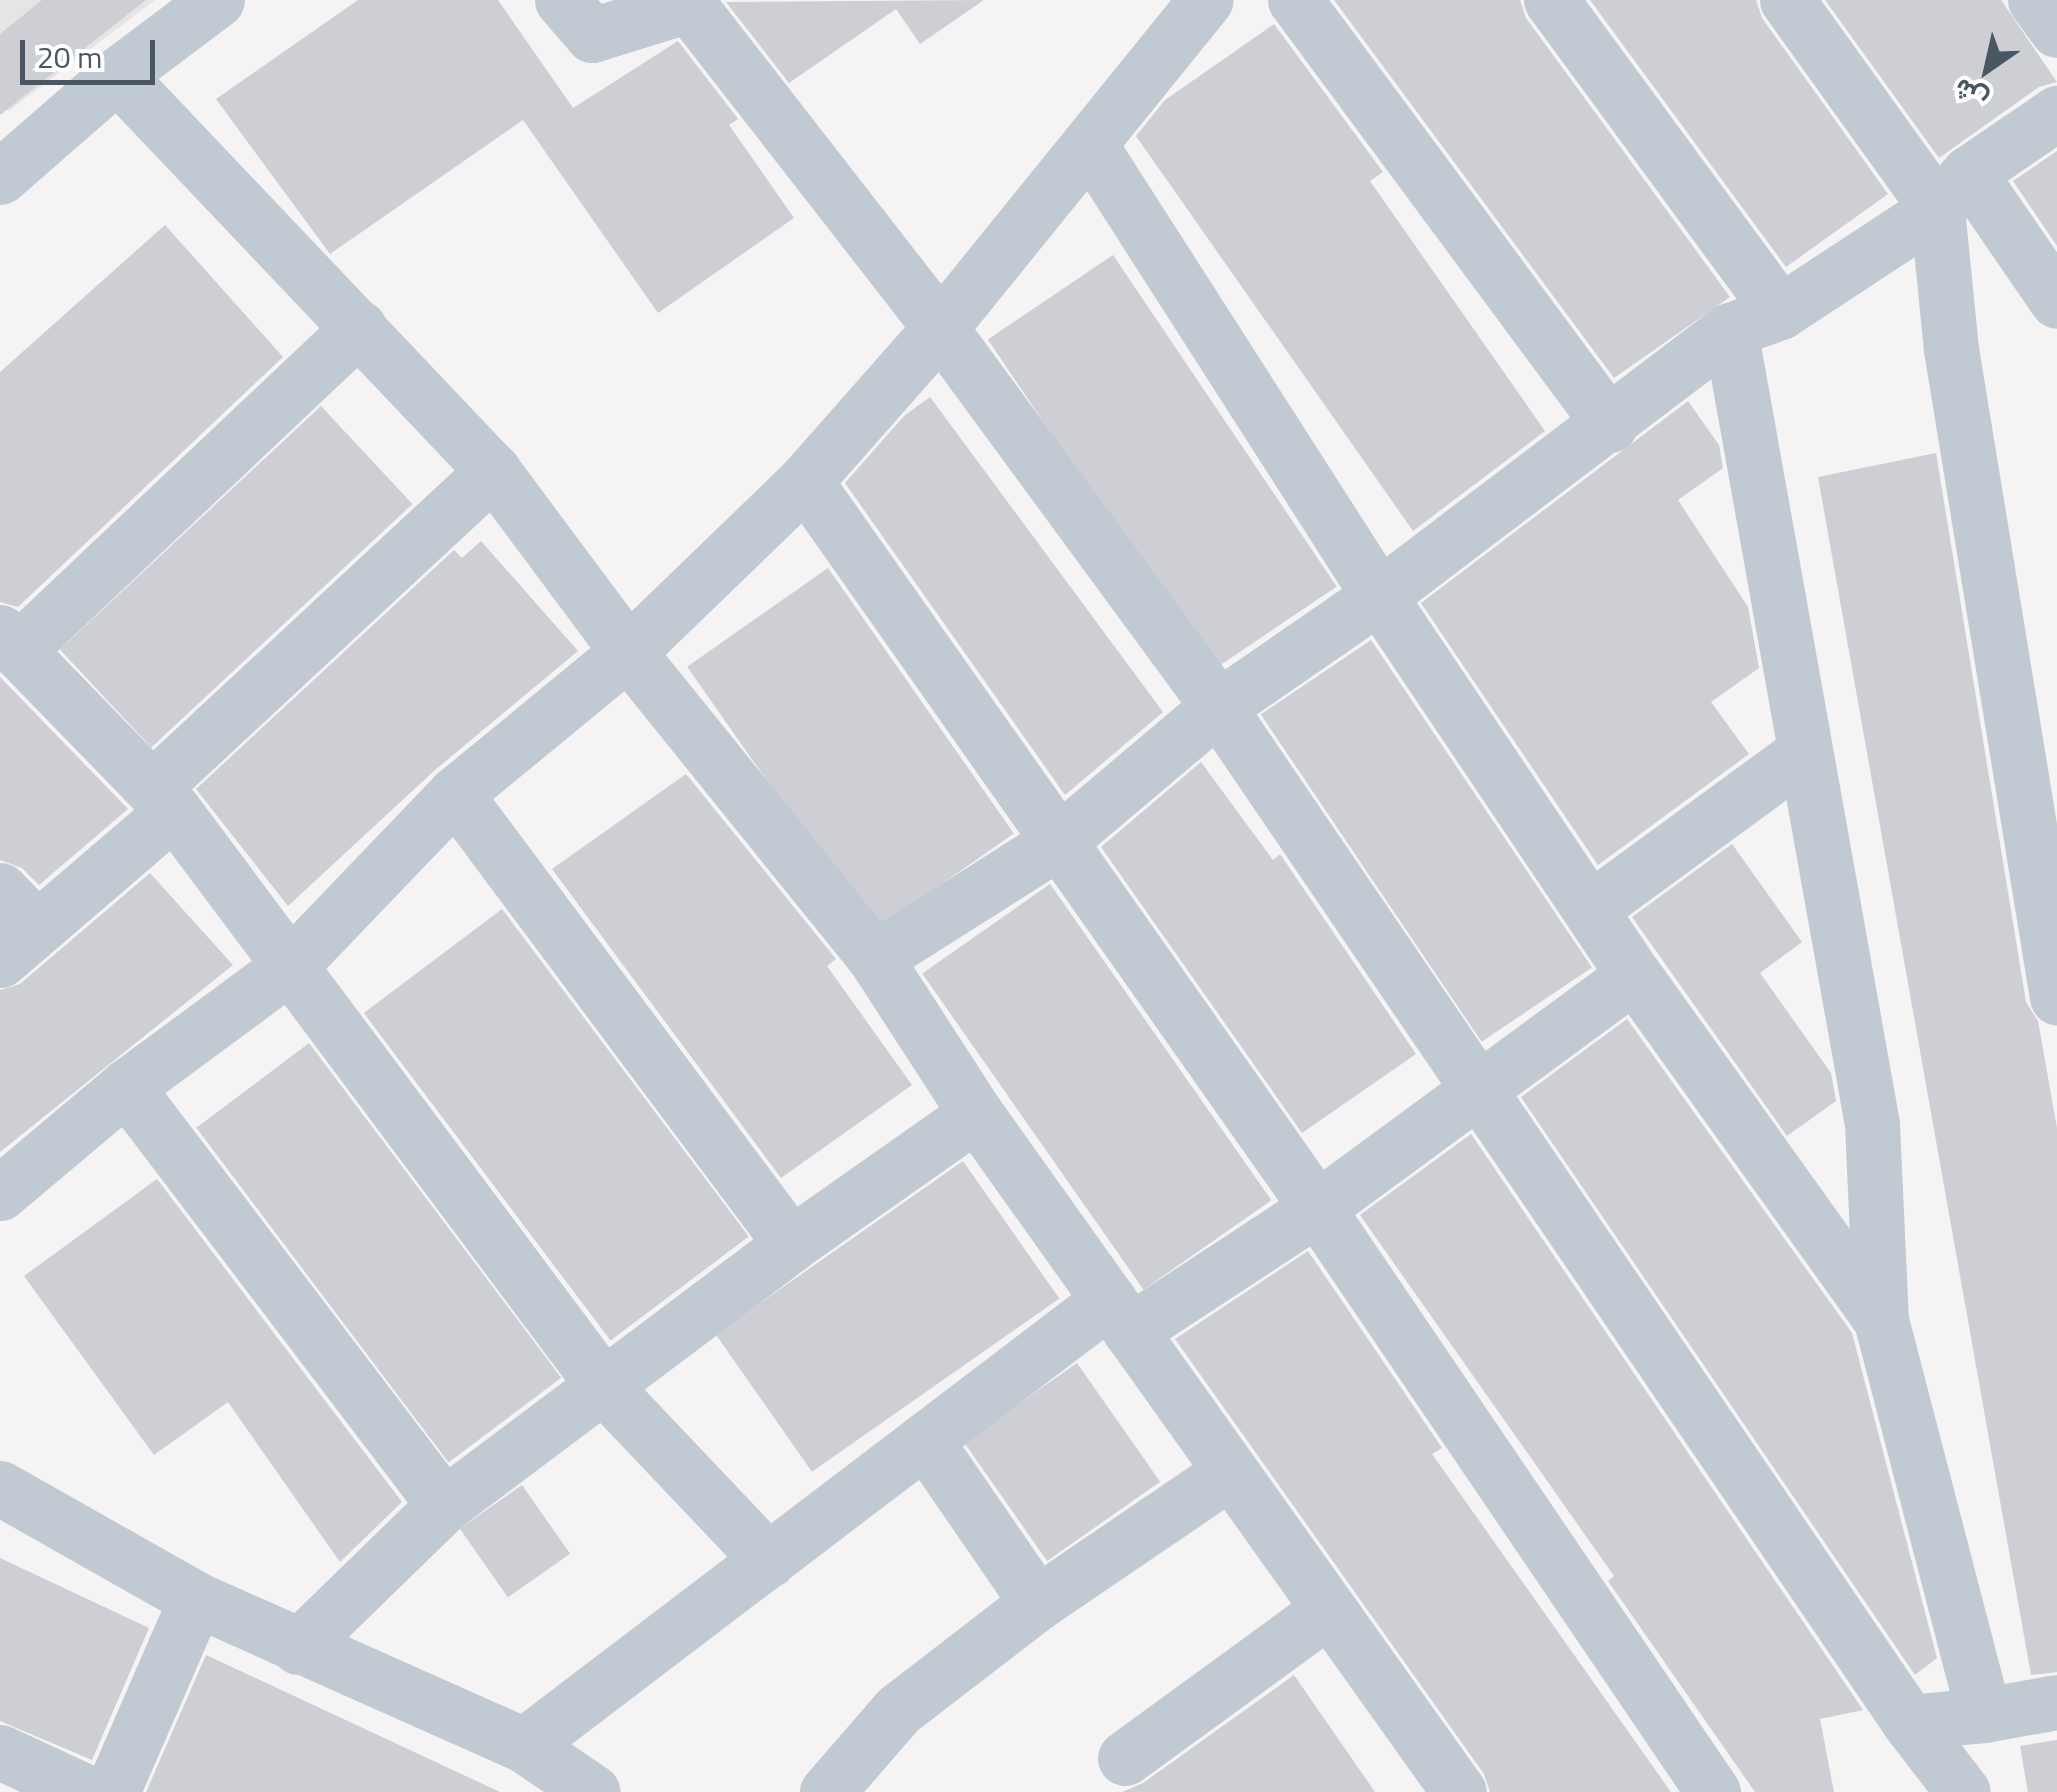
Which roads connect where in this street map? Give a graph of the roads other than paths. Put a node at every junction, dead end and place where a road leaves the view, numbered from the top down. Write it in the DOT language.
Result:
graph roads {
  1 [pos="217,0"];
  2 [pos="562,0"];
  3 [pos="1206,0"];
  4 [pos="1294,0"];
  5 [pos="1551,0"];
  6 [pos="1787,0"];
  7 [pos="2034,0"];
  8 [pos="2057,30"];
  9 [pos="117,75"];
  10 [pos="2057,113"];
  11 [pos="1090,145"];
  12 [pos="0,177"];
  13 [pos="1953,191"];
  14 [pos="2057,301"];
  15 [pos="1755,321"];
  16 [pos="359,328"];
  17 [pos="940,328"];
  18 [pos="1610,425"];
  19 [pos="492,471"];
  20 [pos="805,481"];
  21 [pos="1380,596"];
  22 [pos="10,640"];
  23 [pos="628,652"];
  24 [pos="1218,707"];
  25 [pos="1803,752"];
  26 [pos="455,794"];
  27 [pos="163,799"];
  28 [pos="1058,842"];
  29 [pos="1590,909"];
  30 [pos="12,926"];
  31 [pos="876,958"];
  32 [pos="290,966"];
  33 [pos="1634,974"];
  34 [pos="2057,997"];
  35 [pos="126,1087"];
  36 [pos="1476,1089"];
  37 [pos="976,1114"];
  38 [pos="0,1193"];
  39 [pos="1318,1208"];
  40 [pos="791,1244"];
  41 [pos="1120,1315"];
  42 [pos="1882,1320"];
  43 [pos="606,1389"];
  44 [pos="925,1440"];
  45 [pos="1230,1472"];
  46 [pos="0,1488"];
  47 [pos="444,1505"];
  48 [pos="768,1560"];
  49 [pos="196,1599"];
  50 [pos="1037,1603"];
  51 [pos="1328,1610"];
  52 [pos="298,1647"];
  53 [pos="2057,1702"];
  54 [pos="1984,1715"];
  55 [pos="1909,1722"];
  56 [pos="524,1744"];
  57 [pos="0,1752"];
  58 [pos="1126,1758"];
  59 [pos="86,1792"];
  60 [pos="112,1792"];
  61 [pos="593,1792"];
  62 [pos="827,1792"];
  63 [pos="1458,1792"];
  64 [pos="1713,1792"];
  65 [pos="1963,1792"];
  1 -- 9 [label="street"];
  2 -- 17 [label="street"];
  3 -- 11 [label="street"];
  4 -- 18 [label="street"];
  5 -- 15 [label="street"];
  6 -- 13 [label="street"];
  7 -- 8 [label="street"];
  9 -- 12 [label="street"];
  9 -- 16 [label="street"];
  10 -- 13 [label="street"];
  11 -- 17 [label="street"];
  11 -- 21 [label="street"];
  13 -- 14 [label="street"];
  13 -- 15 [label="street"];
  13 -- 34 [label="street"];
  15 -- 18 [label="street"];
  15 -- 25 [label="street"];
  16 -- 19 [label="street"];
  16 -- 22 [label="street"];
  17 -- 20 [label="street"];
  17 -- 24 [label="street"];
  18 -- 21 [label="street"];
  19 -- 23 [label="street"];
  19 -- 27 [label="street"];
  20 -- 23 [label="street"];
  20 -- 28 [label="street"];
  21 -- 24 [label="street"];
  21 -- 29 [label="street"];
  22 -- 27 [label="street"];
  23 -- 26 [label="street"];
  23 -- 31 [label="street"];
  24 -- 28 [label="street"];
  24 -- 36 [label="street"];
  25 -- 29 [label="street"];
  25 -- 42 [label="street"];
  26 -- 32 [label="street"];
  26 -- 40 [label="street"];
  27 -- 30 [label="street"];
  27 -- 32 [label="street"];
  28 -- 31 [label="street"];
  28 -- 39 [label="street"];
  29 -- 33 [label="street"];
  31 -- 37 [label="street"];
  32 -- 35 [label="street"];
  32 -- 43 [label="street"];
  33 -- 36 [label="street"];
  33 -- 42 [label="street"];
  35 -- 38 [label="street"];
  35 -- 47 [label="street"];
  36 -- 39 [label="street"];
  36 -- 55 [label="street"];
  37 -- 40 [label="street"];
  37 -- 41 [label="street"];
  39 -- 41 [label="street"];
  39 -- 64 [label="street"];
  40 -- 43 [label="street"];
  41 -- 44 [label="street"];
  41 -- 45 [label="street"];
  42 -- 54 [label="street"];
  43 -- 47 [label="street"];
  43 -- 48 [label="street"];
  44 -- 48 [label="street"];
  44 -- 50 [label="street"];
  45 -- 50 [label="street"];
  45 -- 51 [label="street"];
  46 -- 49 [label="street"];
  47 -- 52 [label="street"];
  48 -- 56 [label="street"];
  49 -- 52 [label="street"];
  49 -- 60 [label="street"];
  50 -- 62 [label="street"];
  51 -- 58 [label="street"];
  51 -- 63 [label="street"];
  52 -- 56 [label="street"];
  53 -- 54 [label="street"];
  54 -- 55 [label="street"];
  55 -- 65 [label="street"];
  56 -- 61 [label="street"];
  57 -- 59 [label="street"];
}
